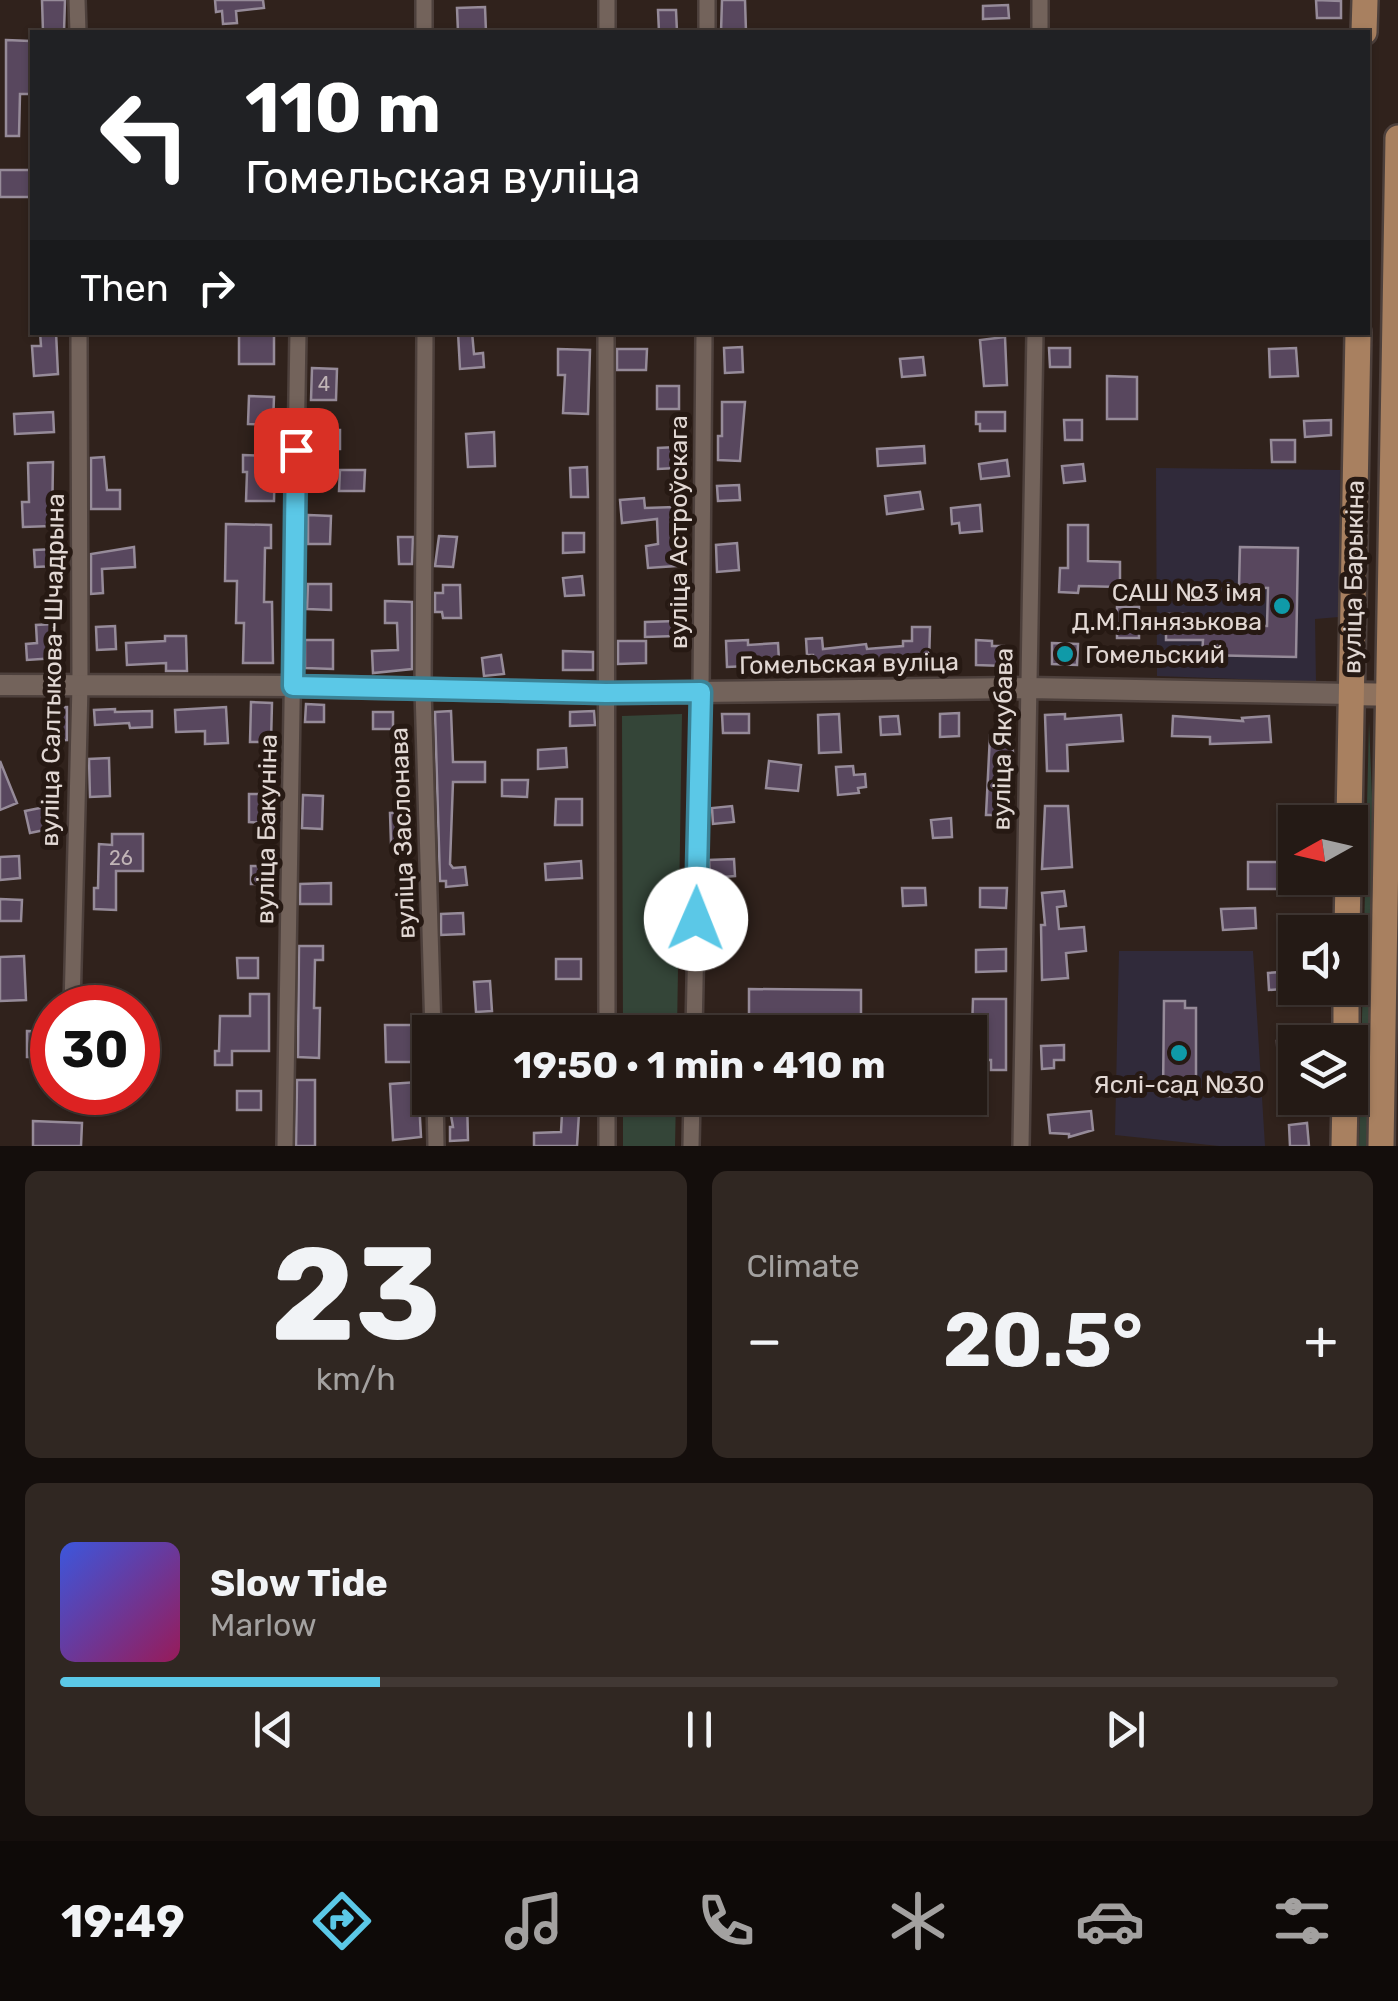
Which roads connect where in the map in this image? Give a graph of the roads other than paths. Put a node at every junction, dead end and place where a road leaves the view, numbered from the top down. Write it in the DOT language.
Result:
graph roads {
  1 [pos="78,0"];
  2 [pos="424,0"];
  3 [pos="607,0"];
  4 [pos="707,0"];
  5 [pos="1040,0"];
  6 [pos="1365,0"];
  7 [pos="78,30"];
  8 [pos="424,30"];
  9 [pos="607,30"];
  10 [pos="707,30"];
  11 [pos="1040,30"];
  12 [pos="1364,30"];
  13 [pos="1398,138"];
  14 [pos="78,335"];
  15 [pos="298,335"];
  16 [pos="425,335"];
  17 [pos="606,335"];
  18 [pos="704,335"];
  19 [pos="1035,335"];
  20 [pos="1358,335"];
  21 [pos="0,685"];
  22 [pos="80,685"];
  23 [pos="293,686"];
  24 [pos="1028,688"];
  25 [pos="423,689"];
  26 [pos="701,692"];
  27 [pos="606,693"];
  28 [pos="1351,694"];
  29 [pos="1393,695"];
  30 [pos="1349,805"];
  31 [pos="73,985"];
  32 [pos="433,1015"];
  33 [pos="606,1015"];
  34 [pos="694,1015"];
  35 [pos="435,1115"];
  36 [pos="606,1115"];
  37 [pos="692,1115"];
  38 [pos="1345,1115"];
  39 [pos="285,1146"];
  40 [pos="436,1146"];
  41 [pos="606,1146"];
  42 [pos="691,1146"];
  43 [pos="1021,1146"];
  44 [pos="1344,1146"];
  45 [pos="1381,1146"];
  1 -- 7 [label="street"];
  2 -- 8 [label="street"];
  3 -- 9 [label="street"];
  4 -- 10 [label="street"];
  5 -- 11 [label="street"];
  6 -- 12 [label="main road"];
  13 -- 29 [label="main road, вуліца Барыкіна"];
  14 -- 22 [label="street, вуліца Салтыкова-Шчадрына"];
  15 -- 23 [label="street, вуліца Бакуніна"];
  16 -- 25 [label="street, вуліца Заслонава"];
  17 -- 27 [label="street"];
  18 -- 26 [label="street, вуліца Астроўскага"];
  19 -- 24 [label="street, вуліца Якубава"];
  20 -- 28 [label="main road, вуліца Барыкіна"];
  21 -- 22 [label="street, Гомельская вуліца"];
  22 -- 23 [label="street, Гомельская вуліца"];
  22 -- 31 [label="street, вуліца Салтыкова-Шчадрына"];
  23 -- 25 [label="street, Гомельская вуліца"];
  23 -- 39 [label="street, вуліца Бакуніна"];
  24 -- 26 [label="street, Гомельская вуліца"];
  24 -- 28 [label="street, Гомельская вуліца"];
  24 -- 43 [label="street, вуліца Якубава"];
  25 -- 27 [label="street, Гомельская вуліца"];
  25 -- 32 [label="street, вуліца Заслонава"];
  26 -- 27 [label="street, Гомельская вуліца"];
  26 -- 34 [label="street, вуліца Астроўскага"];
  27 -- 33 [label="street"];
  28 -- 29 [label="main road, Гомельская вуліца"];
  28 -- 30 [label="main road, вуліца Барыкіна"];
  29 -- 45 [label="main road, вуліца Барыкіна"];
  35 -- 40 [label="street"];
  36 -- 41 [label="street"];
  37 -- 42 [label="street"];
  38 -- 44 [label="main road"];
}
